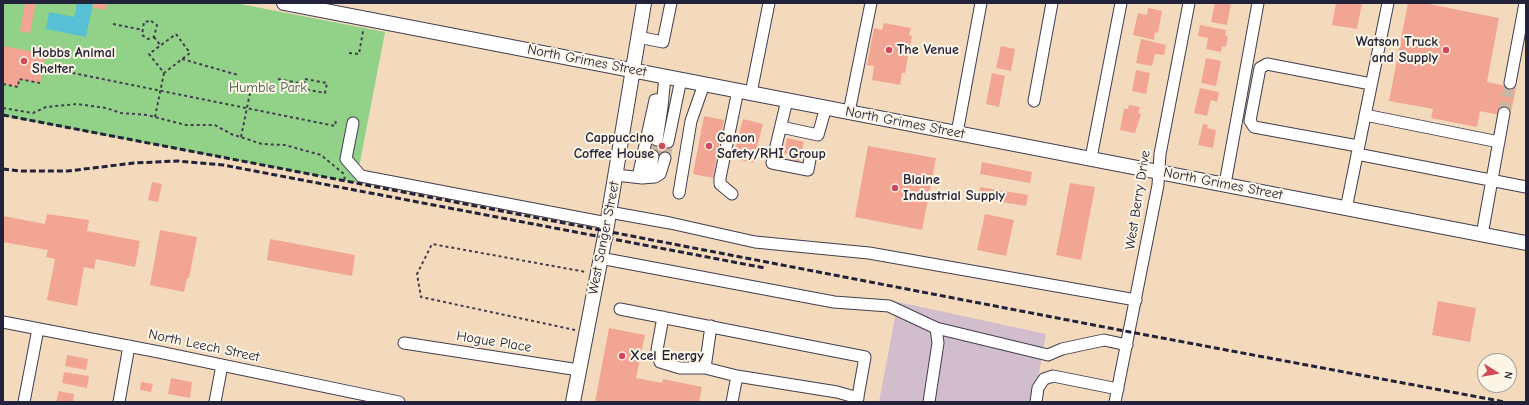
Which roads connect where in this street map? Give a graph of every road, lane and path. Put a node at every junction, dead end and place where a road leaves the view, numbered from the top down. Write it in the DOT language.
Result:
graph roads {
  1 [pos="284,3"];
  2 [pos="644,3"];
  3 [pos="671,3"];
  4 [pos="769,3"];
  5 [pos="871,3"];
  6 [pos="981,3"];
  7 [pos="1052,3"];
  8 [pos="1121,3"];
  9 [pos="1189,3"];
  10 [pos="1258,3"];
  11 [pos="1388,3"];
  12 [pos="1525,3"];
  13 [pos="113,24"];
  14 [pos="143,30"];
  15 [pos="363,31"];
  16 [pos="154,37"];
  17 [pos="638,38"];
  18 [pos="161,46"];
  19 [pos="349,53"];
  20 [pos="182,60"];
  21 [pos="44,67"];
  22 [pos="632,70"];
  23 [pos="164,73"];
  24 [pos="238,75"];
  25 [pos="665,76"];
  26 [pos="278,79"];
  27 [pos="681,79"];
  28 [pos="40,83"];
  29 [pos="1510,83"];
  30 [pos="3,84"];
  31 [pos="304,84"];
  32 [pos="704,84"];
  33 [pos="1371,84"];
  34 [pos="160,90"];
  35 [pos="745,92"];
  36 [pos="250,93"];
  37 [pos="663,98"];
  38 [pos="787,100"];
  39 [pos="1034,101"];
  40 [pos="826,107"];
  41 [pos="3,108"];
  42 [pos="247,108"];
  43 [pos="849,112"];
  44 [pos="1504,113"];
  45 [pos="1365,115"];
  46 [pos="155,117"];
  47 [pos="336,120"];
  48 [pos="353,123"];
  49 [pos="780,127"];
  50 [pos="957,133"];
  51 [pos="241,137"];
  52 [pos="657,140"];
  53 [pos="668,142"];
  54 [pos="1499,142"];
  55 [pos="1358,150"];
  56 [pos="653,156"];
  57 [pos="665,158"];
  58 [pos="1091,158"];
  59 [pos="810,159"];
  60 [pos="1159,171"];
  61 [pos="616,174"];
  62 [pos="640,178"];
  63 [pos="345,181"];
  64 [pos="1491,181"];
  65 [pos="1225,184"];
  66 [pos="1526,187"];
  67 [pos="679,193"];
  68 [pos="732,194"];
  69 [pos="1346,209"];
  70 [pos="608,217"];
  71 [pos="1482,235"];
  72 [pos="1526,243"];
  73 [pos="600,258"];
  74 [pos="597,274"];
  75 [pos="1136,300"];
  76 [pos="620,309"];
  77 [pos="663,317"];
  78 [pos="3,322"];
  79 [pos="711,326"];
  80 [pos="936,328"];
  81 [pos="38,329"];
  82 [pos="586,332"];
  83 [pos="404,343"];
  84 [pos="1127,345"];
  85 [pos="130,346"];
  86 [pos="222,366"];
  87 [pos="705,368"];
  88 [pos="579,370"];
  89 [pos="737,376"];
  90 [pos="1118,389"];
  91 [pos="857,400"];
  92 [pos="24,402"];
  93 [pos="119,402"];
  94 [pos="215,402"];
  95 [pos="399,402"];
  96 [pos="573,402"];
  97 [pos="732,402"];
  98 [pos="929,402"];
  99 [pos="1036,402"];
  100 [pos="1116,402"];
  1 -- 22 [label="main road, North Grimes Street"];
  2 -- 17 [label="main road, West Sanger Street"];
  3 -- 17 [label="street"];
  4 -- 35 [label="street"];
  5 -- 43 [label="street"];
  6 -- 50 [label="street"];
  7 -- 39 [label="street"];
  8 -- 58 [label="street"];
  9 -- 60 [label="street, West Berry Drive"];
  10 -- 65 [label="street"];
  11 -- 33 [label="street"];
  12 -- 29 [label="street"];
  13 -- 14 [label="path"];
  14 -- 16 [label="path"];
  14 -- 16 [label="path"];
  15 -- 19 [label="path"];
  16 -- 18 [label="path"];
  17 -- 22 [label="main road, West Sanger Street"];
  18 -- 20 [label="path"];
  18 -- 23 [label="path"];
  20 -- 23 [label="path"];
  20 -- 24 [label="path"];
  21 -- 34 [label="path"];
  22 -- 25 [label="main road, North Grimes Street"];
  22 -- 61 [label="main road, West Sanger Street"];
  23 -- 34 [label="path"];
  25 -- 27 [label="main road, North Grimes Street"];
  25 -- 37 [label="street"];
  26 -- 31 [label="path"];
  27 -- 32 [label="main road, North Grimes Street"];
  27 -- 53 [label="street"];
  28 -- 30 [label="path"];
  31 -- 31 [label="path"];
  32 -- 35 [label="main road, North Grimes Street"];
  32 -- 67 [label="street"];
  33 -- 45 [label="street"];
  33 -- 55 [label="street"];
  34 -- 42 [label="path"];
  34 -- 46 [label="path"];
  35 -- 38 [label="main road, North Grimes Street"];
  35 -- 68 [label="street"];
  36 -- 42 [label="path"];
  37 -- 52 [label="street"];
  37 -- 62 [label="street"];
  38 -- 40 [label="main road, North Grimes Street"];
  38 -- 49 [label="street"];
  40 -- 43 [label="main road, North Grimes Street"];
  40 -- 49 [label="street"];
  41 -- 46 [label="path"];
  42 -- 47 [label="path"];
  42 -- 51 [label="path"];
  43 -- 50 [label="main road, North Grimes Street"];
  44 -- 54 [label="street"];
  45 -- 54 [label="street"];
  45 -- 55 [label="street"];
  46 -- 51 [label="path"];
  48 -- 70 [label="street"];
  49 -- 59 [label="street"];
  50 -- 58 [label="main road, North Grimes Street"];
  51 -- 63 [label="path"];
  54 -- 64 [label="street"];
  55 -- 64 [label="street"];
  55 -- 69 [label="street"];
  56 -- 62 [label="street"];
  57 -- 62 [label="street"];
  58 -- 60 [label="main road, North Grimes Street"];
  60 -- 65 [label="main road, North Grimes Street"];
  60 -- 75 [label="street, West Berry Drive"];
  61 -- 62 [label="street"];
  61 -- 70 [label="main road, West Sanger Street"];
  64 -- 66 [label="street"];
  64 -- 71 [label="street"];
  65 -- 69 [label="main road, North Grimes Street"];
  69 -- 71 [label="main road, North Grimes Street"];
  70 -- 73 [label="main road, West Sanger Street"];
  70 -- 75 [label="street"];
  71 -- 72 [label="main road, North Grimes Street"];
  73 -- 74 [label="main road, West Sanger Street"];
  73 -- 80 [label="street"];
  74 -- 82 [label="main road, West Sanger Street"];
  74 -- 82 [label="path"];
  75 -- 84 [label="street, West Berry Drive"];
  76 -- 77 [label="street"];
  77 -- 79 [label="street"];
  77 -- 87 [label="street"];
  78 -- 81 [label="street, North Leech Street"];
  79 -- 87 [label="street"];
  79 -- 91 [label="street"];
  80 -- 84 [label="street"];
  80 -- 98 [label="street"];
  81 -- 85 [label="street, North Leech Street"];
  81 -- 92 [label="street"];
  82 -- 88 [label="main road, West Sanger Street"];
  83 -- 88 [label="street, Hogue Place"];
  84 -- 90 [label="street, West Berry Drive"];
  85 -- 86 [label="street, North Leech Street"];
  85 -- 93 [label="street"];
  86 -- 94 [label="street"];
  86 -- 95 [label="street, North Leech Street"];
  87 -- 89 [label="street"];
  88 -- 96 [label="main road, West Sanger Street"];
  89 -- 91 [label="street"];
  89 -- 97 [label="street"];
  90 -- 99 [label="street"];
  90 -- 100 [label="street, West Berry Drive"];
}
